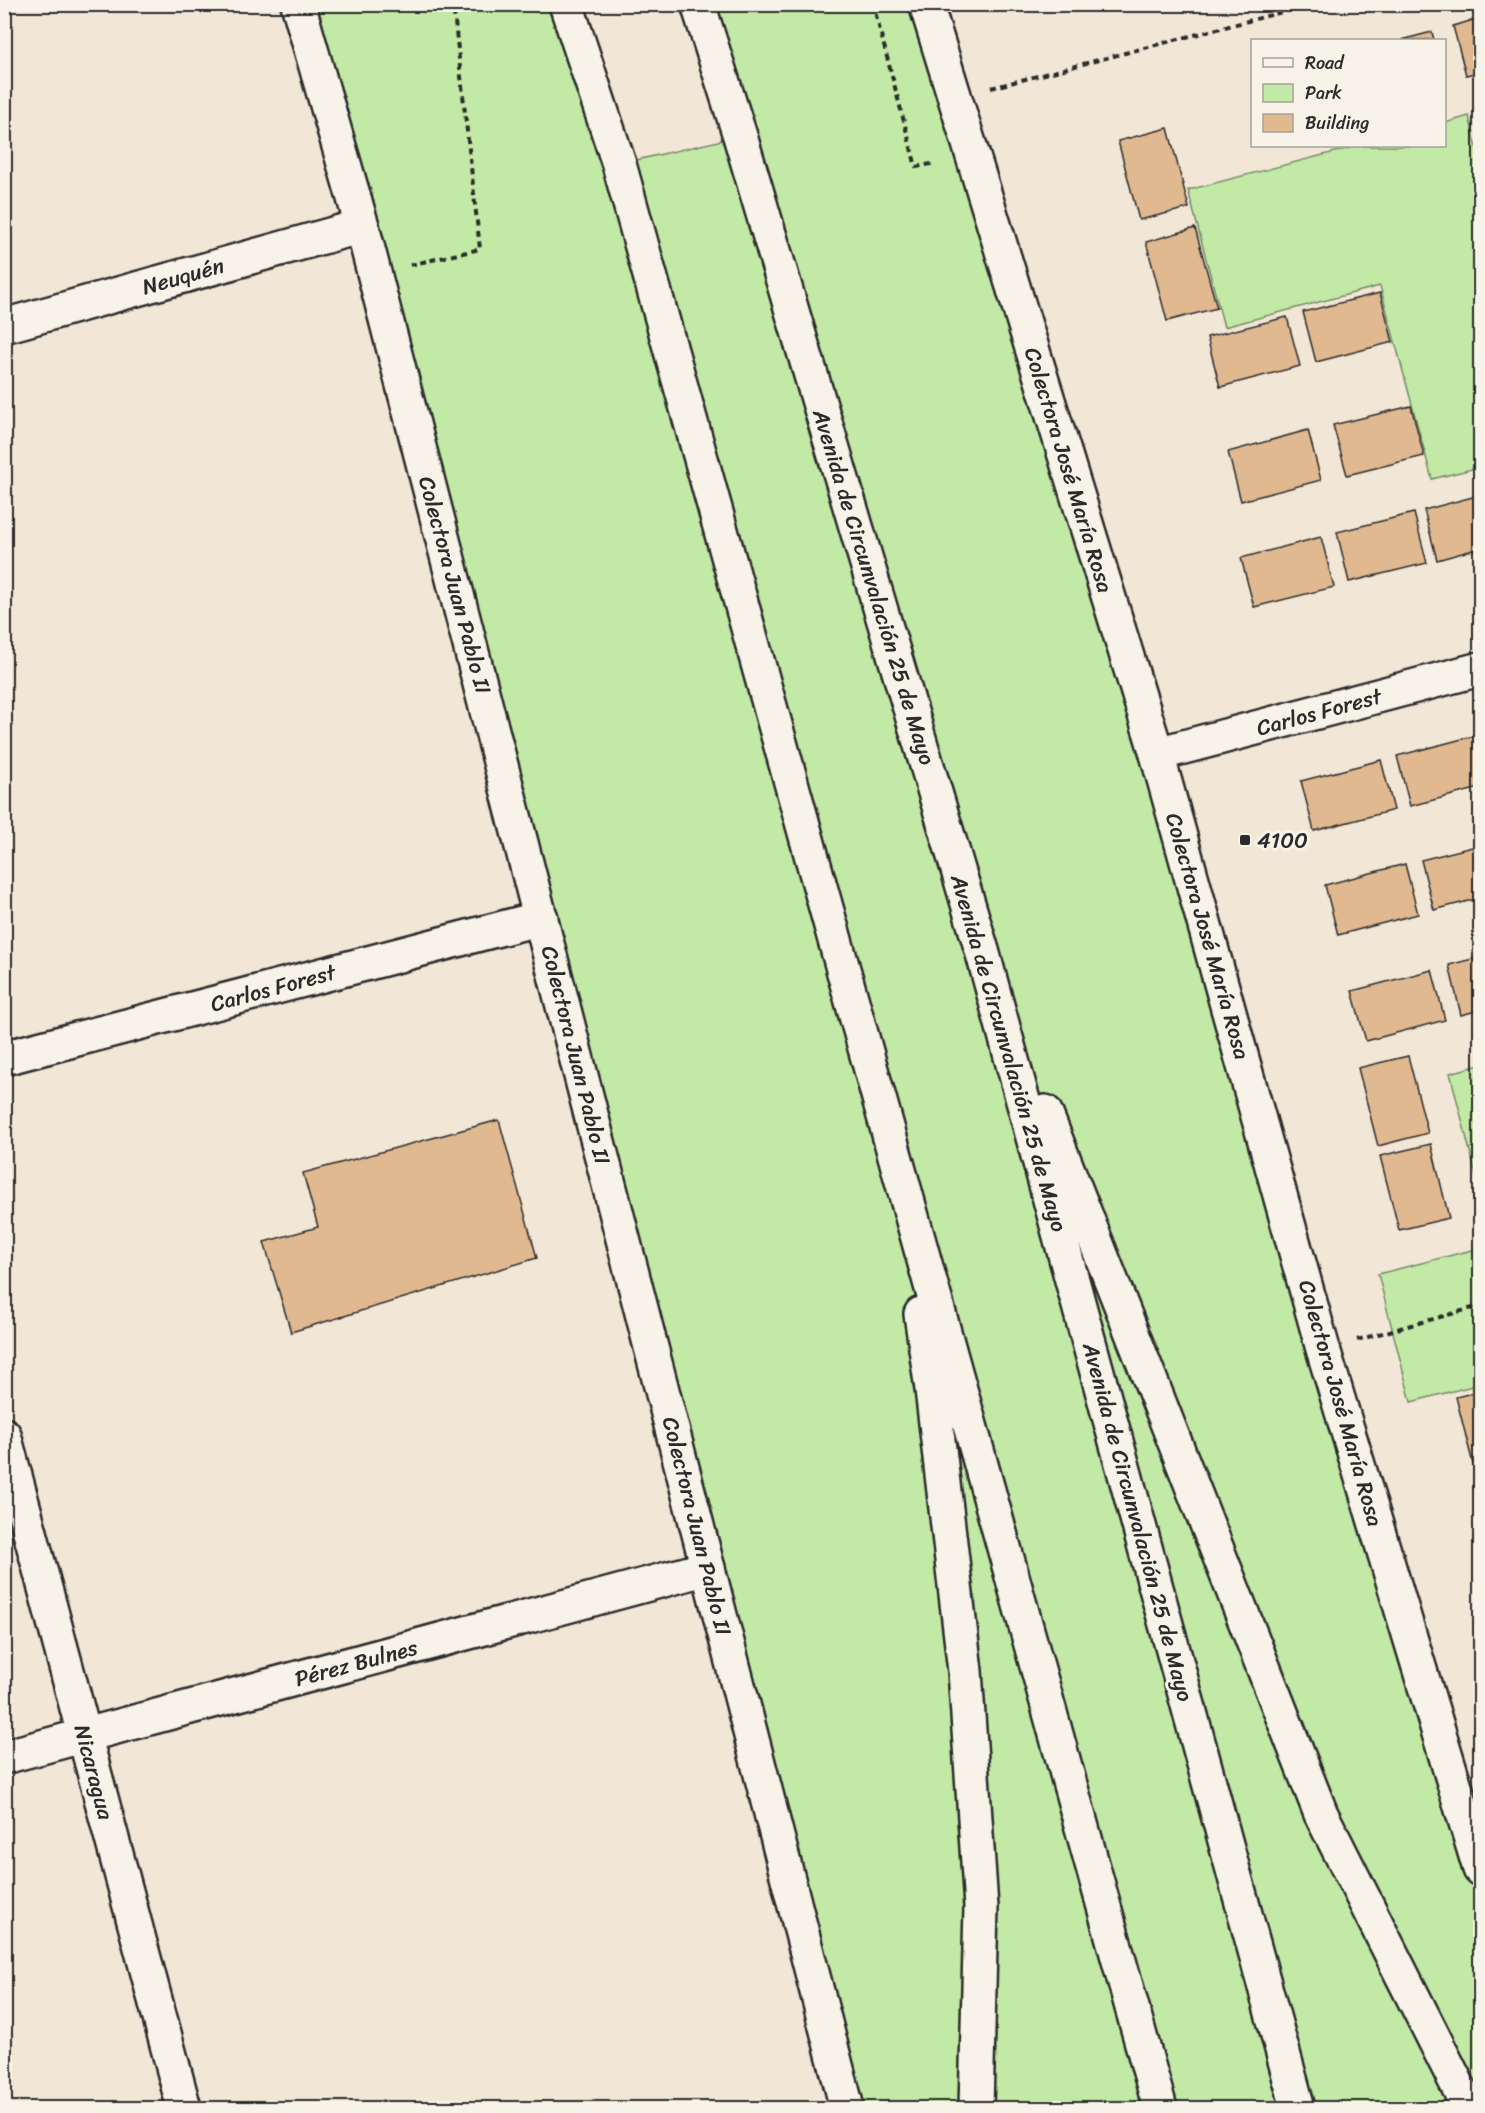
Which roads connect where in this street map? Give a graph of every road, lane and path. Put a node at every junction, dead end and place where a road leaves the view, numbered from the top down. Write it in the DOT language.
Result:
graph roads {
  1 [pos="298,4"];
  2 [pos="453,4"];
  3 [pos="566,4"];
  4 [pos="698,4"];
  5 [pos="873,4"];
  6 [pos="926,4"];
  7 [pos="1312,4"];
  8 [pos="954,97"];
  9 [pos="916,167"];
  10 [pos="362,226"];
  11 [pos="374,273"];
  12 [pos="4,326"];
  13 [pos="1480,669"];
  14 [pos="1157,754"];
  15 [pos="541,918"];
  16 [pos="983,954"];
  17 [pos="4,1058"];
  18 [pos="902,1179"];
  19 [pos="1480,1306"];
  20 [pos="1323,1349"];
  21 [pos="4,1435"];
  22 [pos="708,1568"];
  23 [pos="84,1736"];
  24 [pos="4,1758"];
  25 [pos="1480,1869"];
  26 [pos="184,2109"];
  27 [pos="847,2109"];
  28 [pos="976,2109"];
  29 [pos="1160,2109"];
  30 [pos="1298,2109"];
  31 [pos="1469,2109"];
  1 -- 10 [label="main road, Colectora Juan Pablo II"];
  2 -- 11 [label="path"];
  3 -- 18 [label="main road"];
  4 -- 16 [label="main road, Avenida de Circunvalación 25 de Mayo"];
  5 -- 9 [label="path"];
  6 -- 8 [label="main road, Colectora José María Rosa"];
  7 -- 8 [label="path"];
  8 -- 14 [label="main road, Colectora José María Rosa"];
  10 -- 11 [label="main road, Colectora Juan Pablo II"];
  10 -- 12 [label="main road, Neuquén"];
  11 -- 15 [label="main road, Colectora Juan Pablo II"];
  13 -- 14 [label="main road, Carlos Forest"];
  14 -- 20 [label="main road, Colectora José María Rosa"];
  15 -- 17 [label="main road, Carlos Forest"];
  15 -- 22 [label="main road, Colectora Juan Pablo II"];
  16 -- 30 [label="main road, Avenida de Circunvalación 25 de Mayo"];
  16 -- 31 [label="main road"];
  18 -- 28 [label="main road"];
  18 -- 29 [label="main road"];
  19 -- 20 [label="path"];
  20 -- 25 [label="main road, Colectora José María Rosa"];
  21 -- 23 [label="main road, Nicaragua"];
  22 -- 23 [label="main road, Pérez Bulnes"];
  22 -- 27 [label="main road, Colectora Juan Pablo II"];
  23 -- 24 [label="main road, Pérez Bulnes"];
  23 -- 26 [label="main road, Nicaragua"];
}
